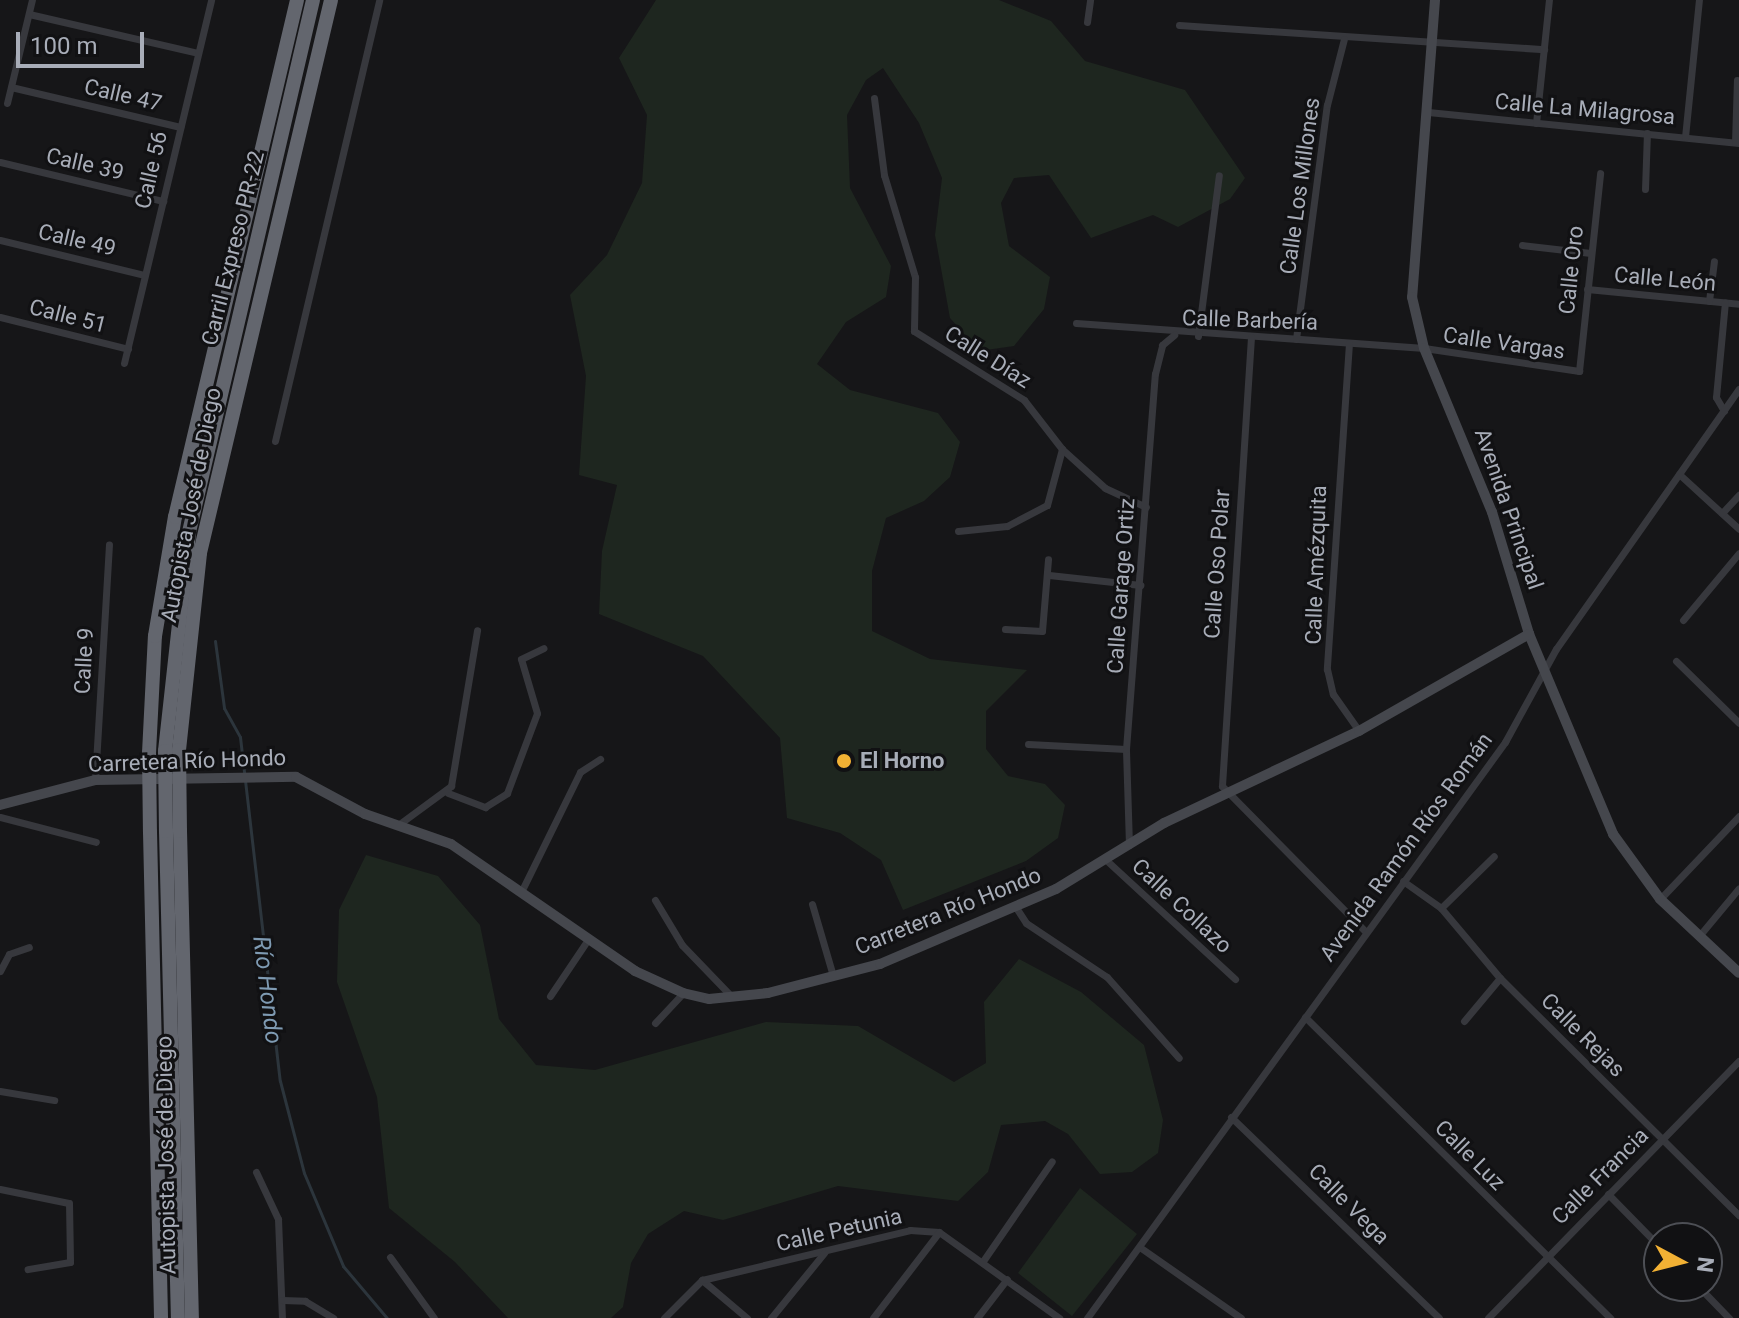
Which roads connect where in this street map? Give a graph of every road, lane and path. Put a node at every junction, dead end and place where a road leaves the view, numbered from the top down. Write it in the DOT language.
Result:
graph roads {
  1 [pos="32,0"];
  2 [pos="211,0"];
  3 [pos="297,0"];
  4 [pos="316,0"];
  5 [pos="331,0"];
  6 [pos="379,0"];
  7 [pos="1090,0"];
  8 [pos="1435,0"];
  9 [pos="1549,0"];
  10 [pos="1699,0"];
  11 [pos="29,14"];
  12 [pos="1087,22"];
  13 [pos="1179,25"];
  14 [pos="1344,39"];
  15 [pos="1433,42"];
  16 [pos="1544,49"];
  17 [pos="198,53"];
  18 [pos="1737,80"];
  19 [pos="11,87"];
  20 [pos="874,98"];
  21 [pos="7,103"];
  22 [pos="1428,112"];
  23 [pos="1536,123"];
  24 [pos="180,127"];
  25 [pos="1647,133"];
  26 [pos="1685,137"];
  27 [pos="1737,143"];
  28 [pos="0,162"];
  29 [pos="1600,173"];
  30 [pos="1219,175"];
  31 [pos="1645,189"];
  32 [pos="163,201"];
  33 [pos="0,240"];
  34 [pos="1522,245"];
  35 [pos="1591,253"];
  36 [pos="1714,261"];
  37 [pos="145,275"];
  38 [pos="1587,289"];
  39 [pos="1709,301"];
  40 [pos="1725,302"];
  41 [pos="1739,304"];
  42 [pos="0,317"];
  43 [pos="1076,323"];
  44 [pos="1174,335"];
  45 [pos="1198,336"];
  46 [pos="1251,337"];
  47 [pos="1296,339"];
  48 [pos="1349,343"];
  49 [pos="1424,348"];
  50 [pos="128,349"];
  51 [pos="124,363"];
  52 [pos="1579,371"];
  53 [pos="1739,389"];
  54 [pos="1724,411"];
  55 [pos="275,441"];
  56 [pos="1062,449"];
  57 [pos="1679,474"];
  58 [pos="1739,495"];
  59 [pos="1146,507"];
  60 [pos="1722,513"];
  61 [pos="1739,529"];
  62 [pos="958,531"];
  63 [pos="109,544"];
  64 [pos="1739,553"];
  65 [pos="1048,559"];
  66 [pos="1049,575"];
  67 [pos="1140,585"];
  68 [pos="1683,620"];
  69 [pos="1005,629"];
  70 [pos="477,630"];
  71 [pos="1529,634"];
  72 [pos="544,648"];
  73 [pos="1676,661"];
  74 [pos="1544,669"];
  75 [pos="1739,723"];
  76 [pos="1359,731"];
  77 [pos="1028,744"];
  78 [pos="1126,749"];
  79 [pos="172,750"];
  80 [pos="600,759"];
  81 [pos="95,780"];
  82 [pos="448,793"];
  83 [pos="1226,793"];
  84 [pos="0,805"];
  85 [pos="1739,816"];
  86 [pos="0,817"];
  87 [pos="396,826"];
  88 [pos="173,831"];
  89 [pos="96,842"];
  90 [pos="1129,845"];
  91 [pos="1494,856"];
  92 [pos="1105,859"];
  93 [pos="1403,881"];
  94 [pos="523,888"];
  95 [pos="1739,888"];
  96 [pos="1660,899"];
  97 [pos="655,900"];
  98 [pos="812,904"];
  99 [pos="1015,906"];
  100 [pos="1441,908"];
  101 [pos="1366,932"];
  102 [pos="1699,936"];
  103 [pos="589,938"];
  104 [pos="29,947"];
  105 [pos="0,971"];
  106 [pos="1739,973"];
  107 [pos="833,976"];
  108 [pos="1500,978"];
  109 [pos="1235,979"];
  110 [pos="683,993"];
  111 [pos="550,996"];
  112 [pos="732,997"];
  113 [pos="1305,1017"];
  114 [pos="1464,1021"];
  115 [pos="655,1023"];
  116 [pos="1179,1058"];
  117 [pos="1739,1061"];
  118 [pos="0,1091"];
  119 [pos="54,1100"];
  120 [pos="1231,1117"];
  121 [pos="1662,1139"];
  122 [pos="1052,1161"];
  123 [pos="256,1172"];
  124 [pos="0,1189"];
  125 [pos="1608,1194"];
  126 [pos="1739,1215"];
  127 [pos="1643,1230"];
  128 [pos="939,1232"];
  129 [pos="1141,1248"];
  130 [pos="826,1251"];
  131 [pos="1547,1256"];
  132 [pos="390,1257"];
  133 [pos="983,1261"];
  134 [pos="28,1269"];
  135 [pos="1007,1279"];
  136 [pos="702,1280"];
  137 [pos="282,1300"];
  138 [pos="1714,1302"];
  139 [pos="161,1318"];
  140 [pos="178,1318"];
  141 [pos="192,1318"];
  142 [pos="282,1318"];
  143 [pos="333,1318"];
  144 [pos="434,1318"];
  145 [pos="664,1318"];
  146 [pos="747,1318"];
  147 [pos="771,1318"];
  148 [pos="873,1318"];
  149 [pos="977,1318"];
  150 [pos="1059,1318"];
  151 [pos="1087,1318"];
  152 [pos="1241,1318"];
  153 [pos="1439,1318"];
  154 [pos="1488,1318"];
  155 [pos="1610,1318"];
  156 [pos="1729,1318"];
  1 -- 11 [label="street"];
  2 -- 17 [label="street, Calle 56"];
  3 -- 139 [label="highway, Autopista José de Diego, bridge"];
  4 -- 79 [label="highway, Carril Expreso PR-22"];
  5 -- 79 [label="highway, Autopista José de Diego"];
  6 -- 55 [label="street"];
  7 -- 12 [label="street"];
  8 -- 15 [label="street, Avenida Principal"];
  9 -- 16 [label="street"];
  10 -- 26 [label="street"];
  11 -- 17 [label="street"];
  11 -- 19 [label="street"];
  13 -- 14 [label="street"];
  14 -- 15 [label="street"];
  14 -- 47 [label="street, Calle Los Millones"];
  15 -- 16 [label="street"];
  15 -- 22 [label="street, Avenida Principal"];
  16 -- 23 [label="street"];
  17 -- 24 [label="street, Calle 56"];
  18 -- 27 [label="street"];
  19 -- 21 [label="street"];
  19 -- 24 [label="street, Calle 47"];
  20 -- 56 [label="street, Calle Díaz"];
  22 -- 23 [label="street, Calle La Milagrosa"];
  22 -- 49 [label="street, Avenida Principal"];
  23 -- 25 [label="street, Calle La Milagrosa"];
  24 -- 32 [label="street, Calle 56"];
  25 -- 26 [label="street, Calle La Milagrosa"];
  25 -- 31 [label="street"];
  26 -- 27 [label="street, Calle La Milagrosa"];
  28 -- 32 [label="street, Calle 39"];
  29 -- 35 [label="street, Calle Oro"];
  30 -- 45 [label="street"];
  32 -- 37 [label="street, Calle 56"];
  33 -- 37 [label="street, Calle 49"];
  34 -- 35 [label="street"];
  35 -- 38 [label="street, Calle Oro"];
  36 -- 39 [label="street"];
  37 -- 50 [label="street, Calle 56"];
  38 -- 39 [label="street, Calle León"];
  38 -- 52 [label="street, Calle Oro"];
  39 -- 40 [label="street, Calle León"];
  40 -- 41 [label="street, Calle León"];
  40 -- 54 [label="street"];
  42 -- 50 [label="street, Calle 51"];
  43 -- 44 [label="street, Calle Barbería"];
  44 -- 45 [label="street, Calle Barbería"];
  44 -- 59 [label="street, Calle Garage Ortiz"];
  45 -- 46 [label="street, Calle Barbería"];
  46 -- 47 [label="street, Calle Barbería"];
  46 -- 83 [label="street, Calle Oso Polar"];
  47 -- 48 [label="street, Calle Barbería"];
  48 -- 49 [label="street, Calle Barbería"];
  48 -- 76 [label="street, Calle Amézquita"];
  49 -- 52 [label="street, Calle Vargas"];
  49 -- 71 [label="street, Avenida Principal"];
  50 -- 51 [label="street, Calle 56"];
  53 -- 54 [label="street, Avenida Ramón Ríos Román"];
  54 -- 57 [label="street, Avenida Ramón Ríos Román"];
  56 -- 59 [label="street, Calle Díaz"];
  56 -- 62 [label="street"];
  57 -- 60 [label="street"];
  57 -- 74 [label="street, Avenida Ramón Ríos Román"];
  58 -- 60 [label="street"];
  59 -- 67 [label="street, Calle Garage Ortiz"];
  60 -- 61 [label="street"];
  63 -- 81 [label="street, Calle 9"];
  64 -- 68 [label="street"];
  65 -- 66 [label="street"];
  66 -- 67 [label="street"];
  66 -- 69 [label="street"];
  67 -- 78 [label="street, Calle Garage Ortiz"];
  70 -- 82 [label="street"];
  71 -- 74 [label="street, Avenida Principal"];
  71 -- 76 [label="street, Carretera Río Hondo"];
  72 -- 82 [label="street"];
  73 -- 75 [label="street"];
  74 -- 93 [label="street, Avenida Ramón Ríos Román"];
  74 -- 96 [label="street, Avenida Principal"];
  76 -- 83 [label="street, Carretera Río Hondo"];
  77 -- 78 [label="street"];
  78 -- 90 [label="street, Calle Garage Ortiz"];
  79 -- 88 [label="highway, Autopista José de Diego, bridge"];
  80 -- 94 [label="street"];
  81 -- 84 [label="street, Carretera Río Hondo"];
  81 -- 87 [label="street, Carretera Río Hondo"];
  82 -- 87 [label="street"];
  83 -- 90 [label="street, Carretera Río Hondo"];
  83 -- 101 [label="street"];
  85 -- 96 [label="street"];
  86 -- 89 [label="street"];
  87 -- 94 [label="street, Carretera Río Hondo"];
  88 -- 140 [label="highway"];
  88 -- 141 [label="highway, Autopista José de Diego"];
  90 -- 92 [label="street, Carretera Río Hondo"];
  91 -- 100 [label="street"];
  92 -- 99 [label="street, Carretera Río Hondo"];
  92 -- 109 [label="street, Calle Collazo"];
  93 -- 100 [label="street, Calle Rejas"];
  93 -- 101 [label="street, Avenida Ramón Ríos Román"];
  94 -- 103 [label="street, Carretera Río Hondo"];
  95 -- 102 [label="street"];
  96 -- 102 [label="street, Avenida Principal"];
  97 -- 112 [label="street"];
  98 -- 107 [label="street"];
  99 -- 107 [label="street, Carretera Río Hondo"];
  99 -- 116 [label="street"];
  100 -- 108 [label="street, Calle Rejas"];
  101 -- 113 [label="street, Avenida Ramón Ríos Román"];
  102 -- 106 [label="street, Avenida Principal"];
  103 -- 110 [label="street, Carretera Río Hondo"];
  103 -- 111 [label="street"];
  104 -- 105 [label="street"];
  107 -- 112 [label="street, Carretera Río Hondo"];
  108 -- 114 [label="street"];
  108 -- 121 [label="street, Calle Rejas"];
  110 -- 112 [label="street, Carretera Río Hondo"];
  110 -- 115 [label="street"];
  113 -- 120 [label="street, Avenida Ramón Ríos Román"];
  113 -- 131 [label="street, Calle Luz"];
  117 -- 121 [label="street, Calle Francia"];
  118 -- 119 [label="street"];
  120 -- 129 [label="street, Avenida Ramón Ríos Román"];
  120 -- 153 [label="street, Calle Vega"];
  121 -- 125 [label="street, Calle Francia"];
  121 -- 126 [label="street, Calle Rejas"];
  122 -- 133 [label="street"];
  123 -- 137 [label="street"];
  124 -- 134 [label="street"];
  125 -- 127 [label="street"];
  125 -- 131 [label="street, Calle Francia"];
  128 -- 130 [label="street, Calle Petunia"];
  128 -- 133 [label="street"];
  128 -- 148 [label="street"];
  129 -- 151 [label="street, Avenida Ramón Ríos Román"];
  129 -- 152 [label="street"];
  130 -- 136 [label="street, Calle Petunia"];
  130 -- 147 [label="street"];
  131 -- 154 [label="street, Calle Francia"];
  131 -- 155 [label="street, Calle Luz"];
  132 -- 144 [label="street"];
  133 -- 135 [label="street"];
  135 -- 149 [label="street"];
  135 -- 150 [label="street"];
  136 -- 145 [label="street"];
  136 -- 146 [label="street"];
  137 -- 142 [label="street"];
  137 -- 143 [label="street"];
  138 -- 156 [label="street"];
}
